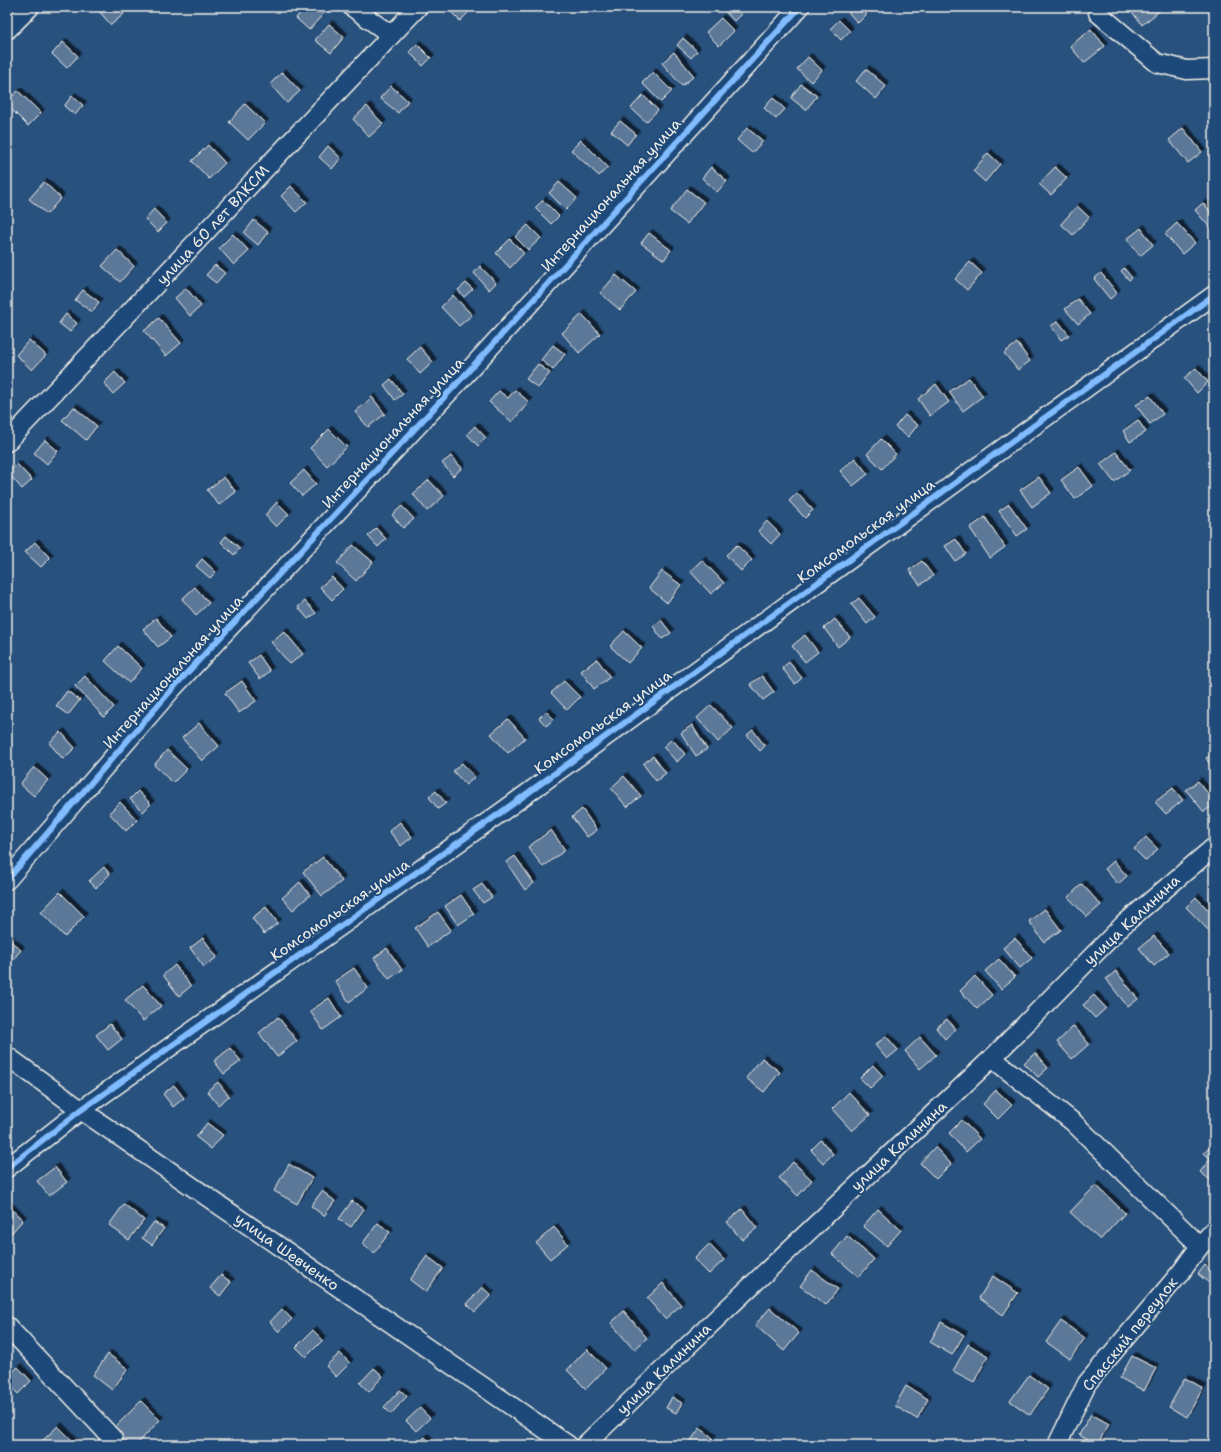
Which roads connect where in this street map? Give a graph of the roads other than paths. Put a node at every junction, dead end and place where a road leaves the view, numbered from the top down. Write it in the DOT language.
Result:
graph roads {
  1 [pos="30,7"];
  2 [pos="352,7"];
  3 [pos="418,7"];
  4 [pos="800,7"];
  5 [pos="1098,13"];
  6 [pos="7,30"];
  7 [pos="392,35"];
  8 [pos="1214,69"];
  9 [pos="1214,294"];
  10 [pos="7,442"];
  11 [pos="1214,847"];
  12 [pos="7,880"];
  13 [pos="7,1056"];
  14 [pos="992,1058"];
  15 [pos="81,1110"];
  16 [pos="7,1168"];
  17 [pos="1214,1230"];
  18 [pos="1200,1246"];
  19 [pos="7,1326"];
  20 [pos="107,1445"];
  21 [pos="568,1445"];
  22 [pos="585,1445"];
  23 [pos="1057,1445"];
  1 -- 6 [label="street"];
  2 -- 7 [label="street"];
  3 -- 7 [label="street, улица 60 лет ВЛКСМ"];
  4 -- 12 [label="street, Интернациональная улица"];
  5 -- 8 [label="street"];
  7 -- 10 [label="street, улица 60 лет ВЛКСМ"];
  9 -- 15 [label="street, Комсомольская улица"];
  11 -- 14 [label="street, улица Калинина"];
  13 -- 15 [label="street, улица Шевченко"];
  14 -- 18 [label="street"];
  14 -- 22 [label="street, улица Калинина"];
  15 -- 16 [label="street, Комсомольская улица"];
  15 -- 21 [label="street, улица Шевченко"];
  17 -- 18 [label="street, Спасский переулок"];
  18 -- 23 [label="street, Спасский переулок"];
  19 -- 20 [label="street"];
}
